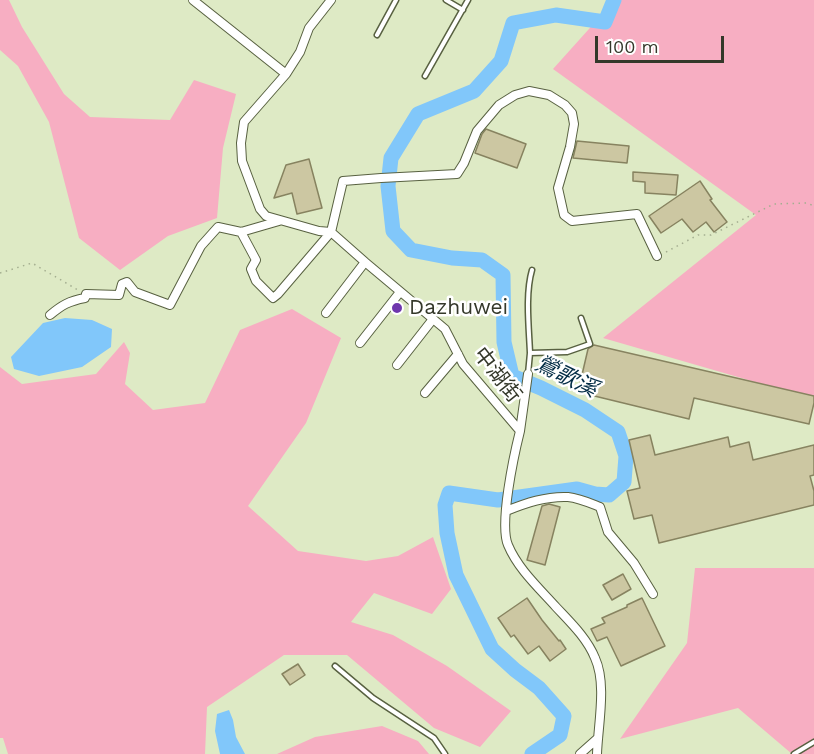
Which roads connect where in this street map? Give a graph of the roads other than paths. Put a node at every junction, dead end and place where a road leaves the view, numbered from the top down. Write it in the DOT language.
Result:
graph roads {
  1 [pos="193,0"];
  2 [pos="331,0"];
  3 [pos="396,0"];
  4 [pos="446,0"];
  5 [pos="468,0"];
  6 [pos="463,10"];
  7 [pos="377,35"];
  8 [pos="286,74"];
  9 [pos="425,76"];
  10 [pos="280,220"];
  11 [pos="241,231"];
  12 [pos="331,232"];
  13 [pos="657,256"];
  14 [pos="365,262"];
  15 [pos="532,270"];
  16 [pos="400,292"];
  17 [pos="326,313"];
  18 [pos="50,315"];
  19 [pos="581,318"];
  20 [pos="433,319"];
  21 [pos="360,343"];
  22 [pos="530,353"];
  23 [pos="458,354"];
  24 [pos="397,365"];
  25 [pos="528,374"];
  26 [pos="425,393"];
  27 [pos="520,431"];
  28 [pos="507,507"];
  29 [pos="653,594"];
  30 [pos="335,666"];
  31 [pos="597,738"];
  32 [pos="814,742"];
  33 [pos="445,754"];
  34 [pos="580,754"];
  35 [pos="597,754"];
  36 [pos="794,754"];
  1 -- 8 [label="street"];
  2 -- 8 [label="street"];
  3 -- 7 [label="lane"];
  4 -- 6 [label="lane"];
  5 -- 6 [label="lane"];
  6 -- 9 [label="lane"];
  8 -- 10 [label="street"];
  10 -- 11 [label="street"];
  10 -- 12 [label="street"];
  11 -- 12 [label="street"];
  11 -- 18 [label="street"];
  12 -- 13 [label="street"];
  12 -- 14 [label="street, 中湖街"];
  14 -- 16 [label="street, 中湖街"];
  14 -- 17 [label="street"];
  15 -- 22 [label="lane"];
  16 -- 20 [label="street, 中湖街"];
  16 -- 21 [label="street"];
  19 -- 22 [label="lane"];
  20 -- 23 [label="street, 中湖街"];
  20 -- 24 [label="street"];
  22 -- 25 [label="lane"];
  23 -- 26 [label="street"];
  23 -- 27 [label="street, 中湖街"];
  25 -- 27 [label="street"];
  27 -- 28 [label="street, 中湖街"];
  28 -- 29 [label="street"];
  28 -- 31 [label="street, 中湖街"];
  30 -- 33 [label="lane"];
  31 -- 34 [label="street"];
  31 -- 35 [label="street, 中湖街"];
  32 -- 36 [label="lane"];
}
